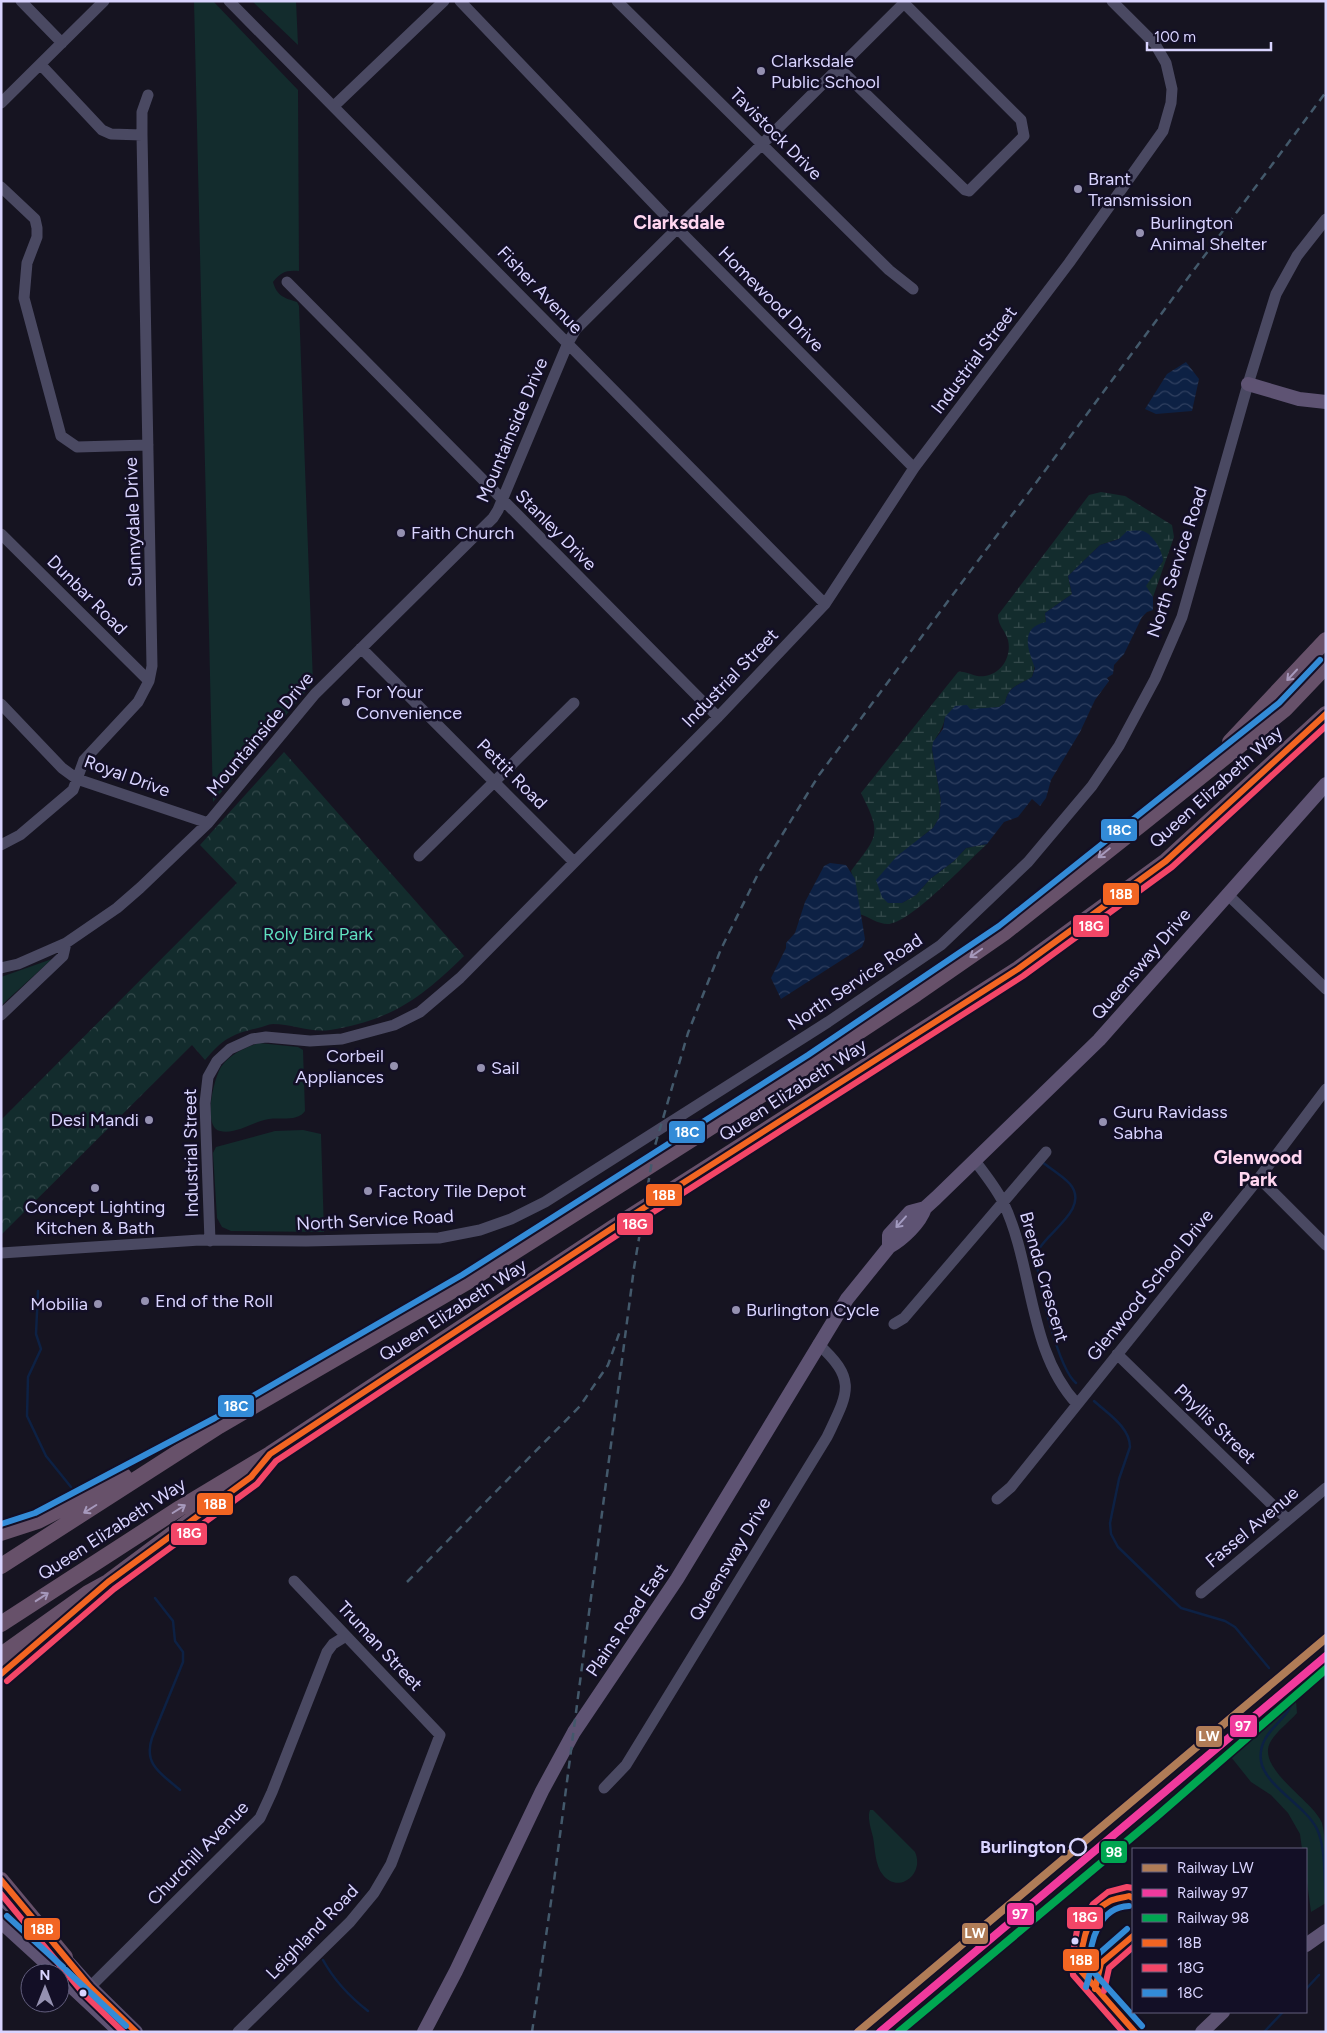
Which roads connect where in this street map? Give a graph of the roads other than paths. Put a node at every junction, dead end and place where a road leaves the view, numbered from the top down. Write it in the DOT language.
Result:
graph roads {
  1 [pos="21,1"];
  2 [pos="104,1"];
  3 [pos="229,1"];
  4 [pos="444,1"];
  5 [pos="460,1"];
  6 [pos="618,1"];
  7 [pos="1112,1"];
  8 [pos="905,2"];
  9 [pos="62,43"];
  10 [pos="41,65"];
  11 [pos="838,67"];
  12 [pos="148,95"];
  13 [pos="1,104"];
  14 [pos="334,106"];
  15 [pos="142,136"];
  16 [pos="762,144"];
  17 [pos="1,187"];
  18 [pos="1326,219"];
  19 [pos="678,229"];
  20 [pos="287,282"];
  21 [pos="913,289"];
  22 [pos="568,343"];
  23 [pos="1248,384"];
  24 [pos="1326,402"];
  25 [pos="148,445"];
  26 [pos="914,468"];
  27 [pos="502,501"];
  28 [pos="1,534"];
  29 [pos="825,604"];
  30 [pos="1326,640"];
  31 [pos="361,648"];
  32 [pos="1326,666"];
  33 [pos="149,681"];
  34 [pos="574,703"];
  35 [pos="1,704"];
  36 [pos="1326,714"];
  37 [pos="718,717"];
  38 [pos="77,779"];
  39 [pos="495,782"];
  40 [pos="1326,784"];
  41 [pos="208,823"];
  42 [pos="1143,823"];
  43 [pos="1,845"];
  44 [pos="418,856"];
  45 [pos="574,862"];
  46 [pos="1227,894"];
  47 [pos="66,943"];
  48 [pos="1,968"];
  49 [pos="1326,989"];
  50 [pos="1,1014"];
  51 [pos="1326,1089"];
  52 [pos="1046,1152"];
  53 [pos="975,1161"];
  54 [pos="1259,1178"];
  55 [pos="1002,1201"];
  56 [pos="210,1241"];
  57 [pos="1326,1245"];
  58 [pos="1,1253"];
  59 [pos="894,1324"];
  60 [pos="818,1344"];
  61 [pos="1117,1354"];
  62 [pos="1076,1404"];
  63 [pos="218,1426"];
  64 [pos="270,1454"];
  65 [pos="1326,1488"];
  66 [pos="998,1498"];
  67 [pos="1288,1520"];
  68 [pos="1,1533"];
  69 [pos="1,1566"];
  70 [pos="294,1581"];
  71 [pos="108,1582"];
  72 [pos="1201,1593"];
  73 [pos="1,1624"];
  74 [pos="346,1636"];
  75 [pos="1,1655"];
  76 [pos="1,1674"];
  77 [pos="440,1735"];
  78 [pos="604,1788"];
  79 [pos="1,1880"];
  80 [pos="1,1897"];
  81 [pos="1,1922"];
  82 [pos="1326,1931"];
  83 [pos="1307,1944"];
  84 [pos="65,1957"];
  85 [pos="47,1963"];
  86 [pos="70,1981"];
  87 [pos="86,1991"];
  88 [pos="1222,2013"];
  89 [pos="120,2032"];
  90 [pos="136,2032"];
  91 [pos="238,2032"];
  92 [pos="424,2032"];
  93 [pos="1202,2032"];
  1 -- 9 [label="street"];
  2 -- 9 [label="street"];
  3 -- 14 [label="street, Fisher Avenue"];
  4 -- 14 [label="street"];
  5 -- 19 [label="street, Homewood Drive"];
  6 -- 16 [label="street, Tavistock Drive"];
  7 -- 26 [label="street, Industrial Street"];
  8 -- 11 [label="street, Mountainside Drive"];
  8 -- 11 [label="street"];
  9 -- 10 [label="street"];
  10 -- 13 [label="street"];
  10 -- 15 [label="street"];
  11 -- 16 [label="street, Mountainside Drive"];
  12 -- 15 [label="street, Sunnydale Drive"];
  14 -- 22 [label="street, Fisher Avenue"];
  15 -- 25 [label="street, Sunnydale Drive"];
  16 -- 19 [label="street, Mountainside Drive"];
  16 -- 21 [label="street, Tavistock Drive"];
  17 -- 25 [label="street"];
  18 -- 23 [label="street, North Service Road"];
  19 -- 22 [label="street, Mountainside Drive"];
  19 -- 26 [label="street, Homewood Drive"];
  20 -- 27 [label="street, Stanley Drive"];
  22 -- 27 [label="street, Mountainside Drive"];
  22 -- 29 [label="street, Fisher Avenue"];
  23 -- 24 [label="main road"];
  23 -- 56 [label="street, North Service Road"];
  25 -- 33 [label="street, Sunnydale Drive"];
  26 -- 29 [label="street, Industrial Street"];
  27 -- 31 [label="street, Mountainside Drive"];
  27 -- 37 [label="street, Stanley Drive"];
  28 -- 33 [label="street, Dunbar Road"];
  29 -- 37 [label="street, Industrial Street"];
  30 -- 42 [label="highway, one-way"];
  31 -- 39 [label="street, Pettit Road"];
  31 -- 41 [label="street, Mountainside Drive"];
  32 -- 42 [label="highway, Queen Elizabeth Way"];
  33 -- 38 [label="street, Sunnydale Drive"];
  34 -- 39 [label="street"];
  35 -- 38 [label="street, Royal Drive"];
  36 -- 64 [label="highway, Queen Elizabeth Way"];
  37 -- 45 [label="street, Industrial Street"];
  38 -- 41 [label="street, Royal Drive"];
  38 -- 43 [label="street, Sunnydale Drive"];
  39 -- 44 [label="street"];
  39 -- 45 [label="street, Pettit Road"];
  40 -- 46 [label="main road, Queensway Drive"];
  41 -- 47 [label="street, Mountainside Drive"];
  42 -- 63 [label="highway, Queen Elizabeth Way, one-way"];
  45 -- 56 [label="street, Industrial Street"];
  46 -- 49 [label="street"];
  46 -- 53 [label="main road, Queensway Drive"];
  47 -- 48 [label="street, Mountainside Drive"];
  47 -- 50 [label="street"];
  51 -- 54 [label="street, Glenwood School Drive"];
  52 -- 55 [label="street"];
  53 -- 55 [label="street, Brenda Crescent"];
  53 -- 60 [label="main road, Plains Road East"];
  54 -- 57 [label="street"];
  54 -- 61 [label="street, Glenwood School Drive"];
  55 -- 59 [label="street"];
  55 -- 62 [label="street, Brenda Crescent"];
  56 -- 58 [label="street, North Service Road"];
  60 -- 78 [label="street, Queensway Drive"];
  60 -- 92 [label="main road, Plains Road East"];
  61 -- 62 [label="street, Glenwood School Drive"];
  61 -- 67 [label="street, Phyllis Street"];
  62 -- 66 [label="street, Glenwood School Drive"];
  63 -- 68 [label="highway"];
  63 -- 69 [label="highway, Queen Elizabeth Way, one-way"];
  64 -- 71 [label="highway"];
  73 -- 64 [label="highway, Queen Elizabeth Way, one-way"];
  65 -- 67 [label="street, Fassel Avenue"];
  67 -- 72 [label="street, Fassel Avenue"];
  70 -- 74 [label="street, Truman Street"];
  71 -- 75 [label="highway"];
  71 -- 76 [label="highway"];
  74 -- 77 [label="street, Truman Street"];
  74 -- 87 [label="street, Churchill Avenue"];
  77 -- 91 [label="street, Leighland Road"];
  79 -- 84 [label="highway"];
  80 -- 84 [label="main road"];
  81 -- 85 [label="main road"];
  82 -- 83 [label="main road"];
  84 -- 87 [label="main road"];
  86 -- 87 [label="main road"];
  87 -- 89 [label="main road"];
  87 -- 90 [label="main road"];
  88 -- 93 [label="main road"];
}
